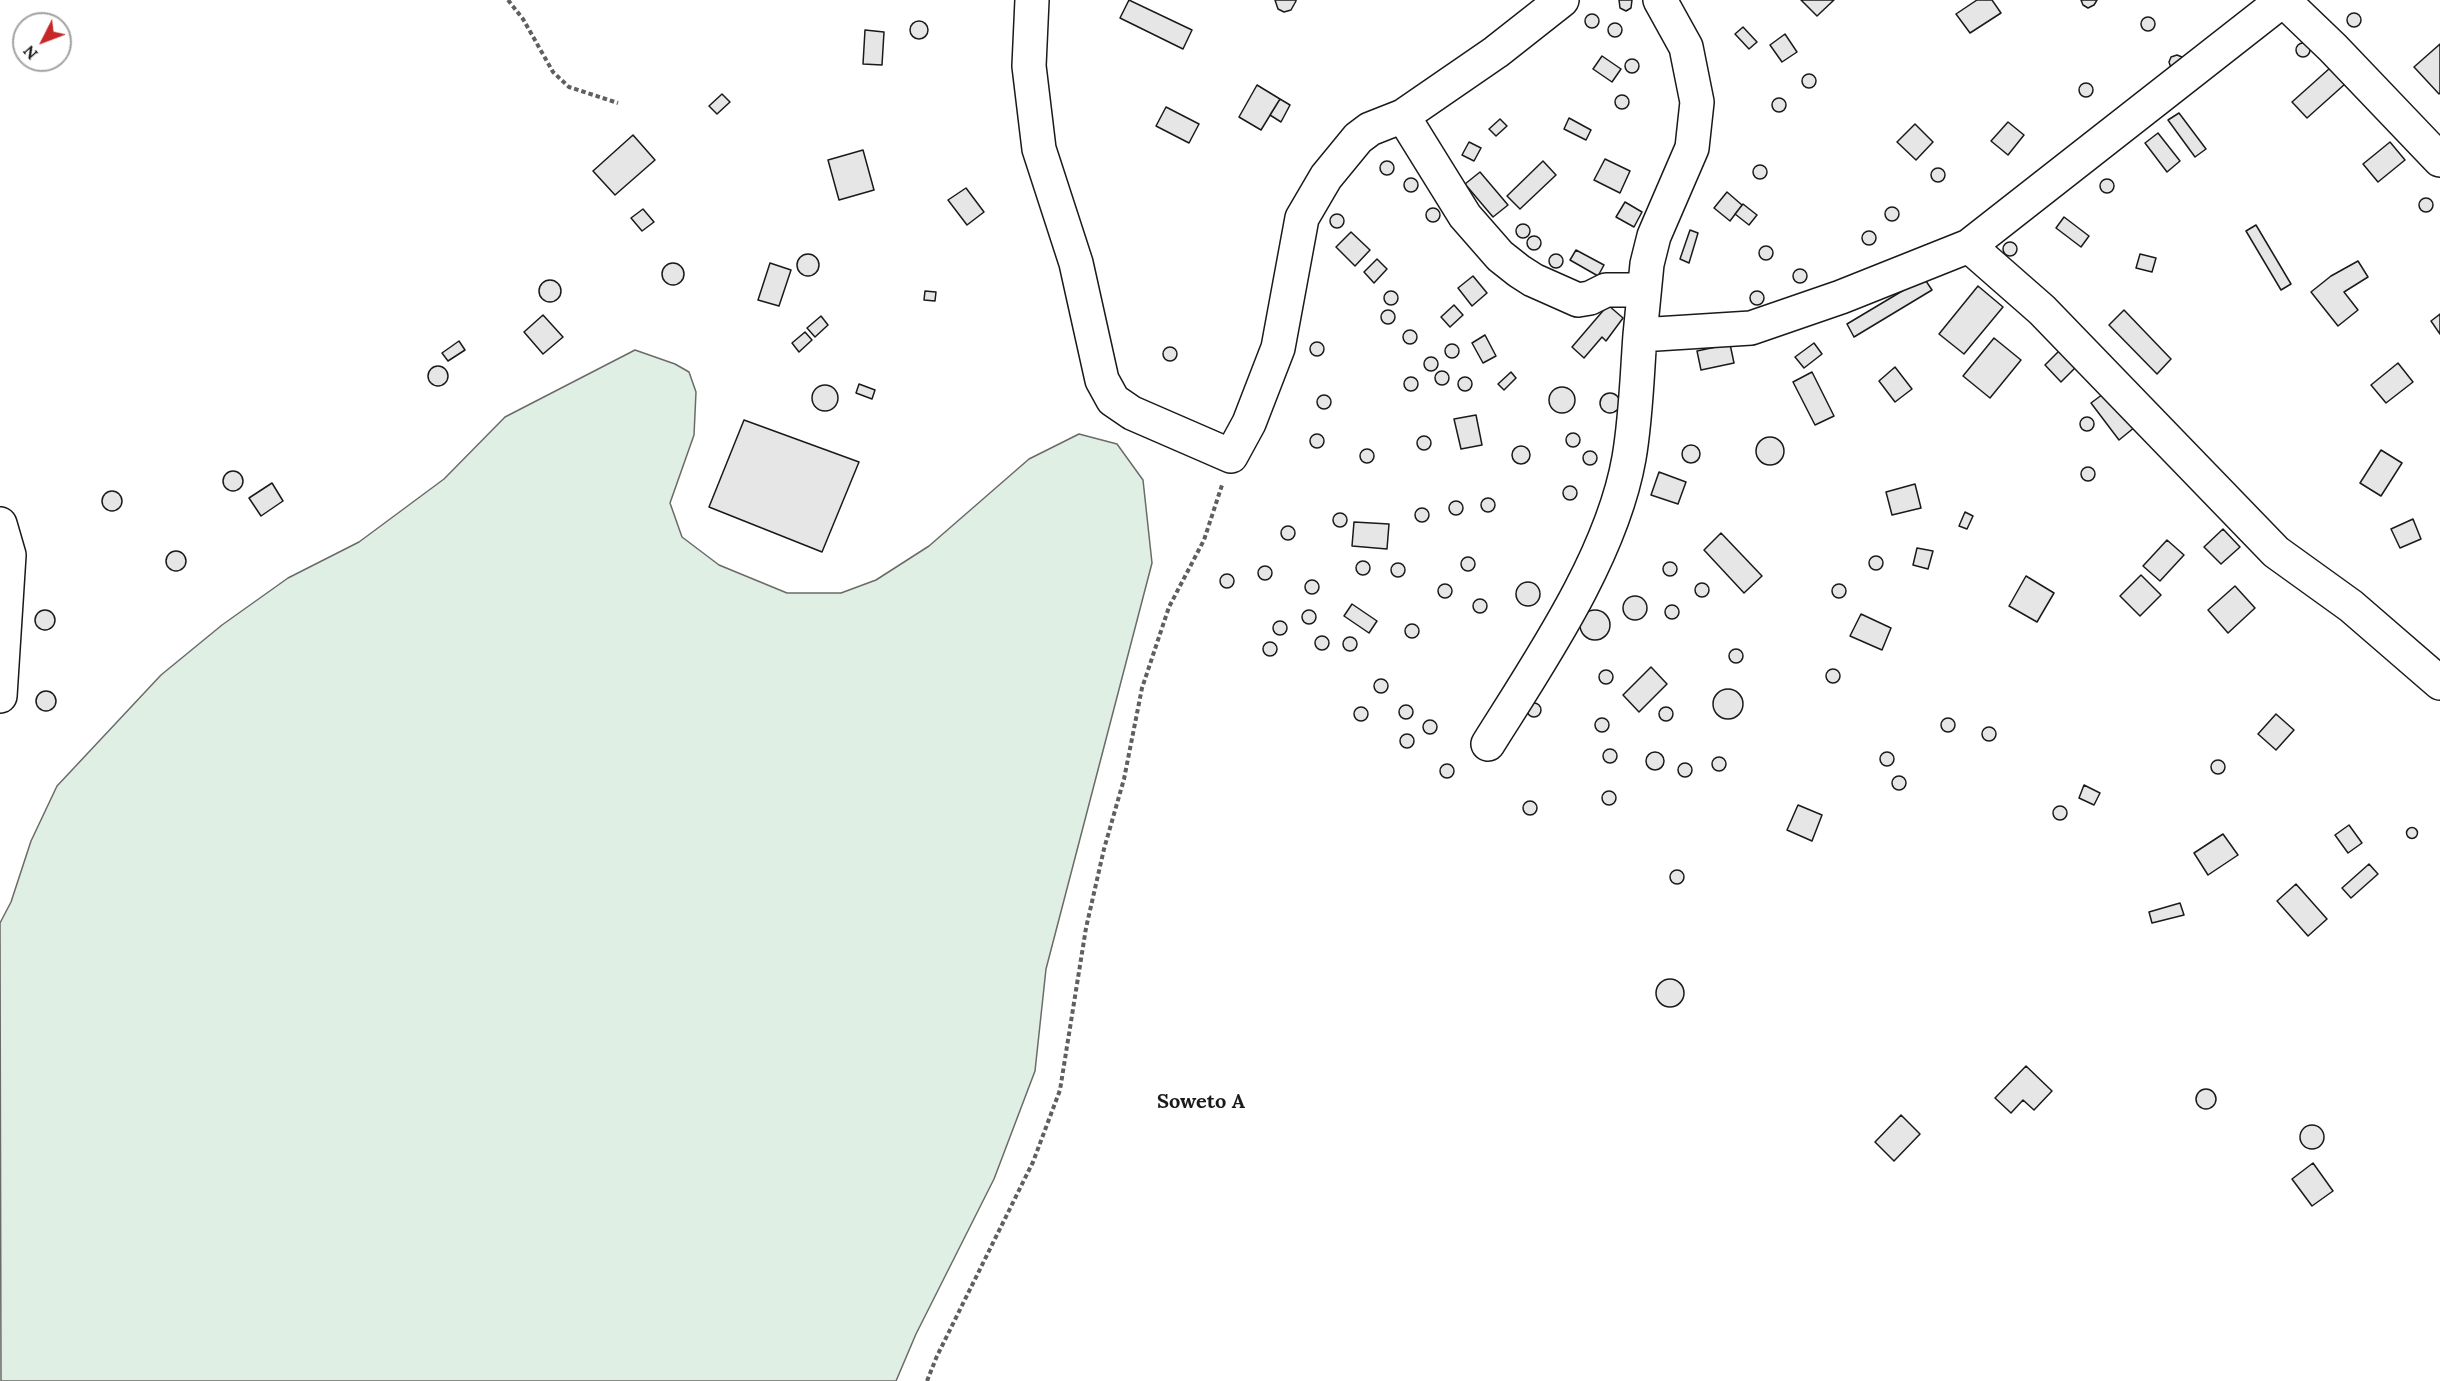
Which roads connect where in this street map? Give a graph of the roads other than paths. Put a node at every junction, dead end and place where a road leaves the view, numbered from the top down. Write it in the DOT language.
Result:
graph roads {
  1 [pos="1032,0"];
  2 [pos="1562,0"];
  3 [pos="1660,0"];
  4 [pos="2283,0"];
  5 [pos="1403,116"];
  6 [pos="2440,160"];
  7 [pos="1969,246"];
  8 [pos="1644,290"];
  9 [pos="1640,335"];
  10 [pos="0,524"];
  11 [pos="2440,683"];
  12 [pos="0,696"];
  13 [pos="1488,744"];
  1 -- 5 [label="street"];
  2 -- 5 [label="street"];
  3 -- 8 [label="street"];
  4 -- 6 [label="street"];
  4 -- 7 [label="street"];
  5 -- 8 [label="street"];
  7 -- 9 [label="street"];
  7 -- 11 [label="street"];
  8 -- 9 [label="street"];
  9 -- 13 [label="street"];
  10 -- 12 [label="street"];
}
